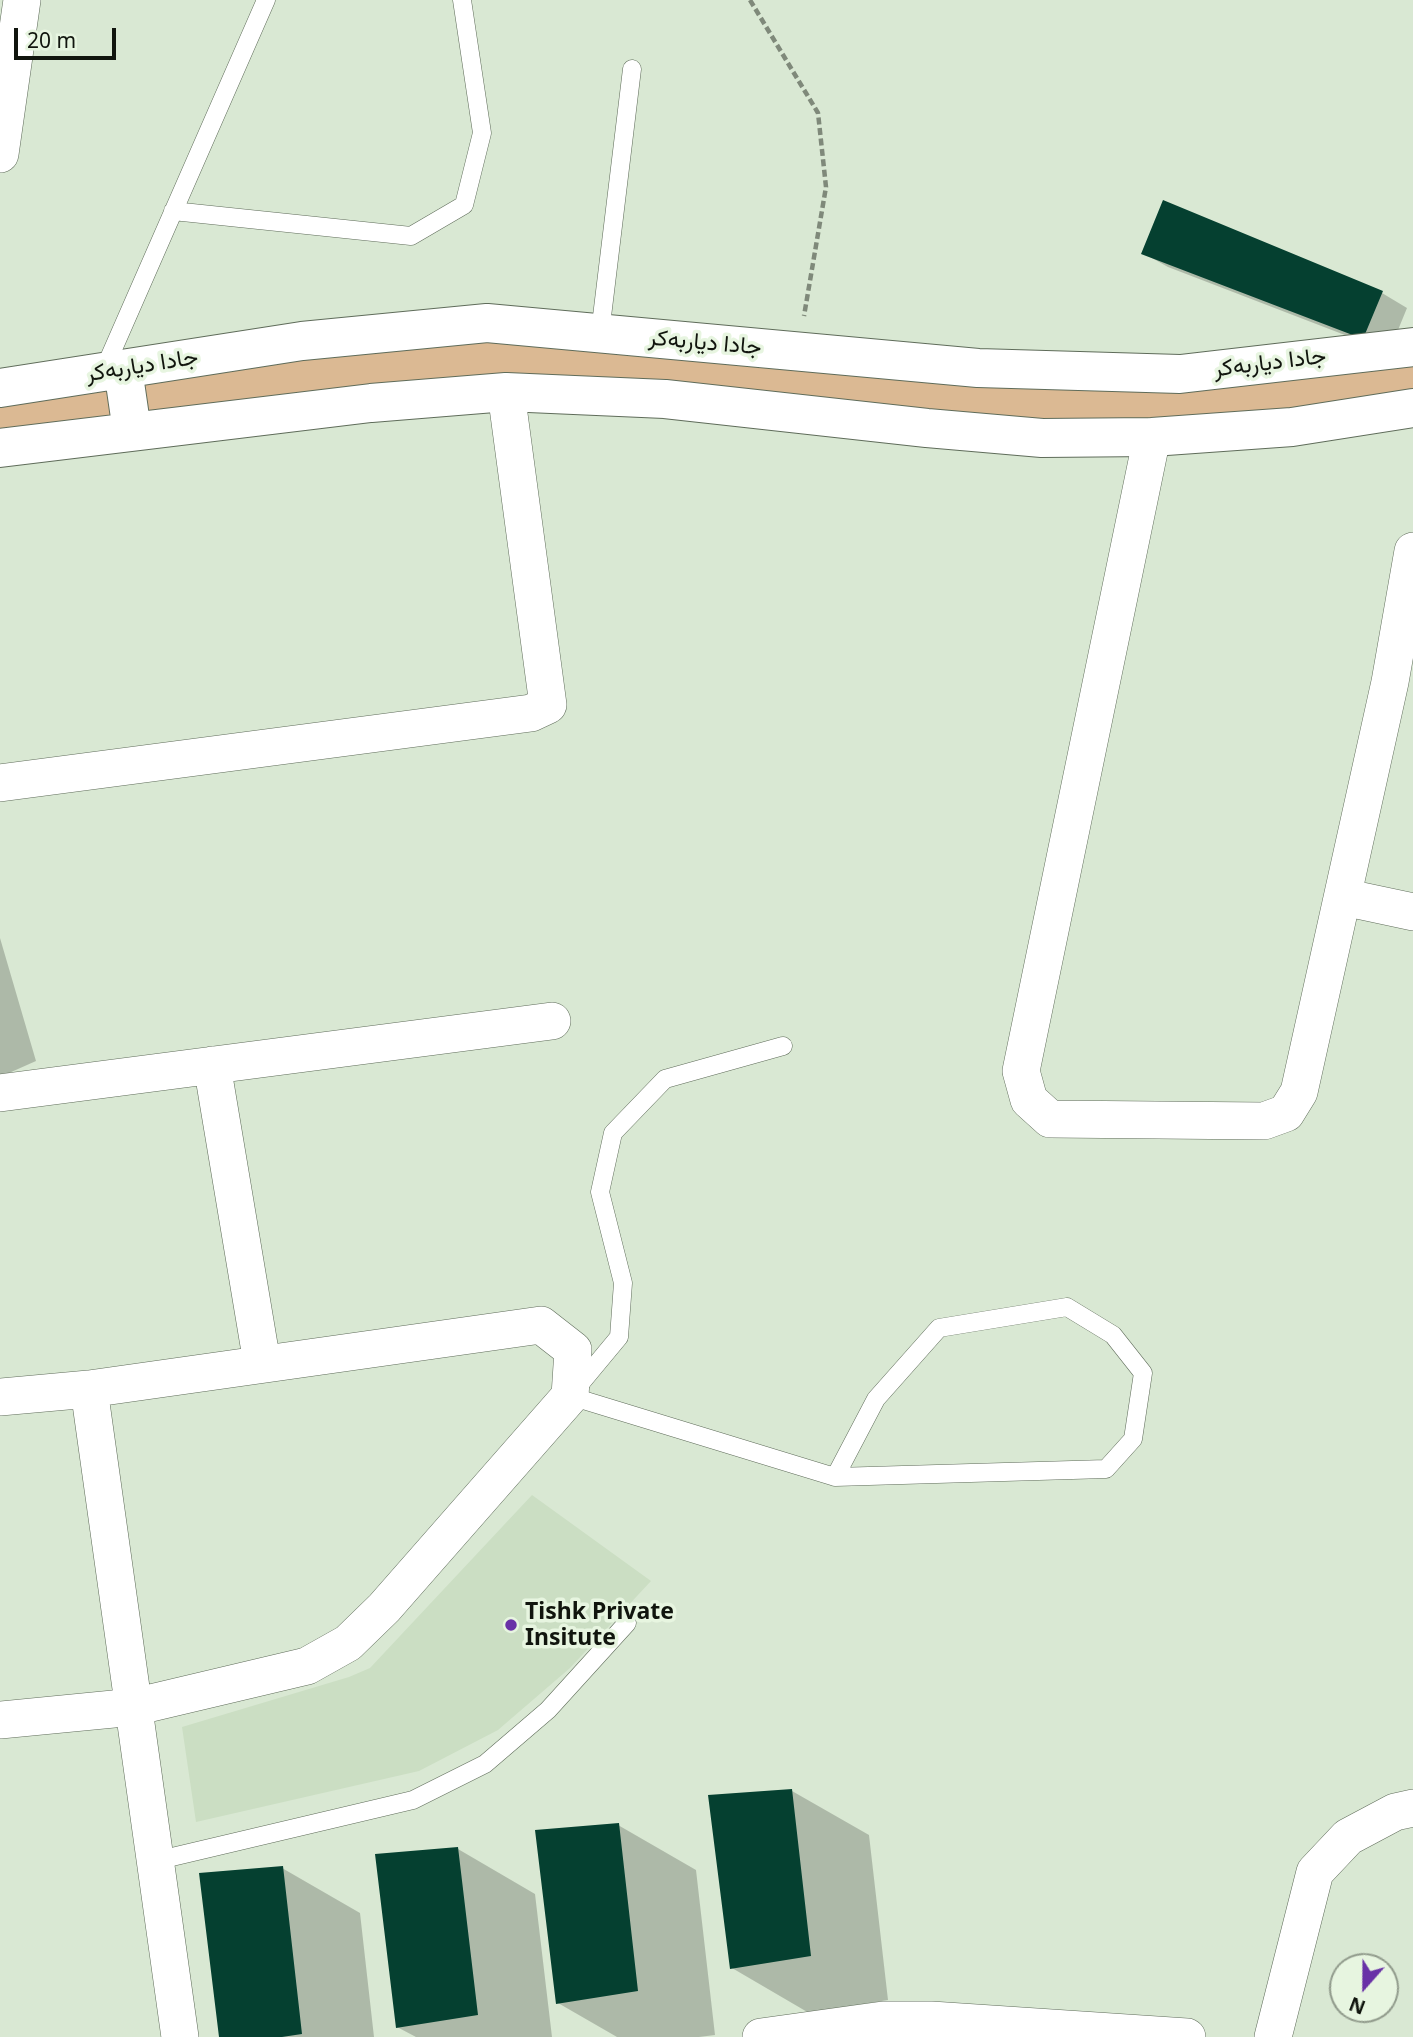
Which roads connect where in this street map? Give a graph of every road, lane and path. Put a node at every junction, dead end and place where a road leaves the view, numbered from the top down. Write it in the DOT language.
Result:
graph roads {
  1 [pos="22,0"];
  2 [pos="266,0"];
  3 [pos="462,0"];
  4 [pos="750,0"];
  5 [pos="632,69"];
  6 [pos="0,154"];
  7 [pos="173,211"];
  8 [pos="600,333"];
  9 [pos="1413,347"];
  10 [pos="799,352"];
  11 [pos="113,370"];
  12 [pos="0,388"];
  13 [pos="506,391"];
  14 [pos="1413,408"];
  15 [pos="132,431"];
  16 [pos="1152,437"];
  17 [pos="0,448"];
  18 [pos="1413,551"];
  19 [pos="1402,682"];
  20 [pos="0,783"];
  21 [pos="1343,897"];
  22 [pos="1413,912"];
  23 [pos="552,1021"];
  24 [pos="783,1046"];
  25 [pos="212,1065"];
  26 [pos="0,1093"];
  27 [pos="262,1363"];
  28 [pos="89,1389"];
  29 [pos="570,1396"];
  30 [pos="0,1397"];
  31 [pos="835,1476"];
  32 [pos="627,1623"];
  33 [pos="134,1707"];
  34 [pos="0,1720"];
  35 [pos="1413,1808"];
  36 [pos="155,1861"];
  37 [pos="921,2029"];
  38 [pos="180,2037"];
  39 [pos="761,2037"];
  40 [pos="1188,2037"];
  41 [pos="1273,2037"];
  1 -- 6 [label="street"];
  2 -- 7 [label="lane"];
  3 -- 7 [label="lane"];
  4 -- 10 [label="path"];
  5 -- 8 [label="lane"];
  7 -- 11 [label="lane"];
  8 -- 10 [label="main road, جادا دیاربه‌كر"];
  8 -- 11 [label="main road, جادا دیاربه‌كر"];
  9 -- 10 [label="main road, جادا دیاربه‌كر"];
  11 -- 12 [label="main road, جادا دیاربه‌كر"];
  11 -- 15 [label="main road"];
  13 -- 15 [label="main road"];
  13 -- 16 [label="main road"];
  13 -- 20 [label="street"];
  14 -- 16 [label="main road"];
  15 -- 17 [label="main road"];
  16 -- 21 [label="street"];
  18 -- 19 [label="street"];
  19 -- 21 [label="street"];
  21 -- 22 [label="street"];
  23 -- 25 [label="street"];
  24 -- 29 [label="lane"];
  25 -- 26 [label="street"];
  25 -- 27 [label="street"];
  27 -- 28 [label="street"];
  27 -- 29 [label="street"];
  28 -- 30 [label="street"];
  28 -- 33 [label="street"];
  29 -- 31 [label="lane"];
  29 -- 33 [label="street"];
  31 -- 31 [label="lane"];
  32 -- 36 [label="lane"];
  33 -- 34 [label="street"];
  33 -- 36 [label="street"];
  35 -- 41 [label="street"];
  36 -- 38 [label="street"];
  37 -- 39 [label="street"];
  37 -- 40 [label="street"];
}
